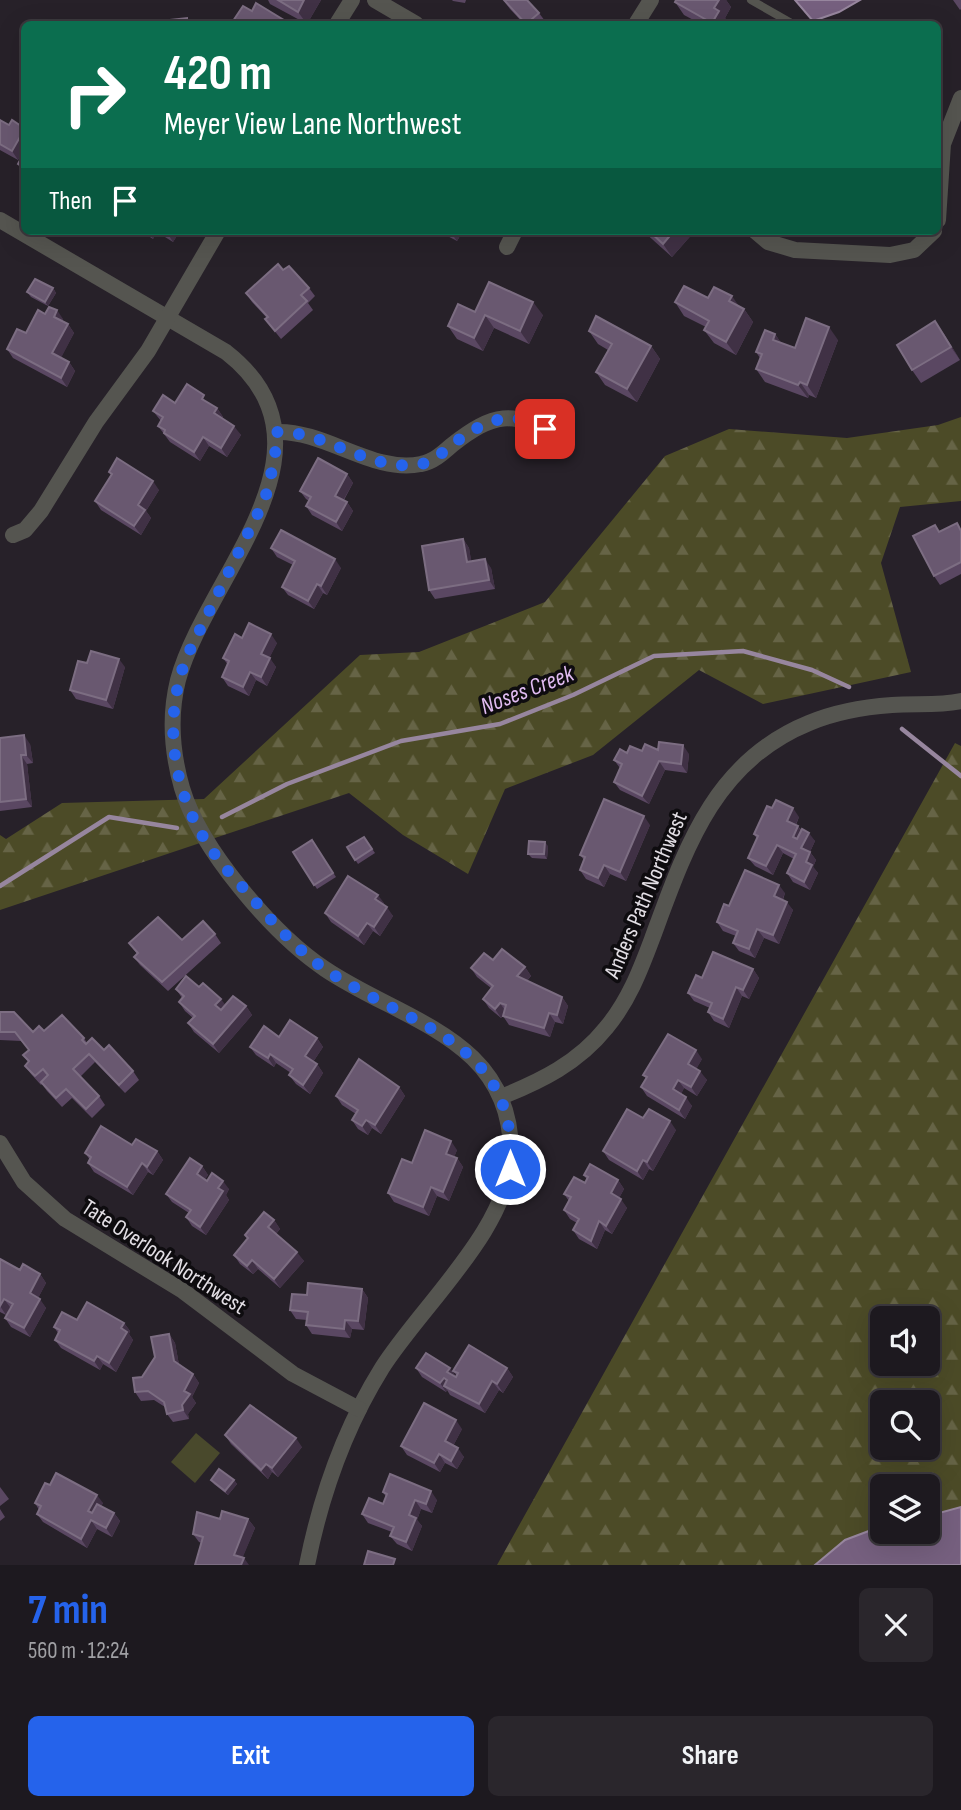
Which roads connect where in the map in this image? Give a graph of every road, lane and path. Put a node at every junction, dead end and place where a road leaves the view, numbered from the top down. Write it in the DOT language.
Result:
graph roads {
  1 [pos="352,0"];
  2 [pos="375,0"];
  3 [pos="651,0"];
  4 [pos="751,0"];
  5 [pos="339,21"];
  6 [pos="411,21"];
  7 [pos="637,21"];
  8 [pos="788,21"];
  9 [pos="961,98"];
  10 [pos="941,174"];
  11 [pos="0,220"];
  12 [pos="21,232"];
  13 [pos="26,235"];
  14 [pos="216,235"];
  15 [pos="513,235"];
  16 [pos="760,235"];
  17 [pos="931,235"];
  18 [pos="507,247"];
  19 [pos="168,318"];
  20 [pos="276,432"];
  21 [pos="557,437"];
  22 [pos="13,536"];
  23 [pos="961,701"];
  24 [pos="501,1097"];
  25 [pos="0,1143"];
  26 [pos="359,1409"];
  27 [pos="307,1565"];
  1 -- 5 [label="street"];
  2 -- 6 [label="street"];
  3 -- 7 [label="street"];
  4 -- 8 [label="lane"];
  9 -- 10 [label="street"];
  11 -- 12 [label="street"];
  13 -- 19 [label="street"];
  14 -- 19 [label="street"];
  15 -- 18 [label="street"];
  16 -- 17 [label="street"];
  19 -- 20 [label="street"];
  19 -- 22 [label="street"];
  20 -- 21 [label="street"];
  20 -- 24 [label="street"];
  23 -- 24 [label="street, Anders Path Northwest"];
  24 -- 26 [label="street"];
  25 -- 26 [label="street, Tate Overlook Northwest"];
  26 -- 27 [label="street"];
}
